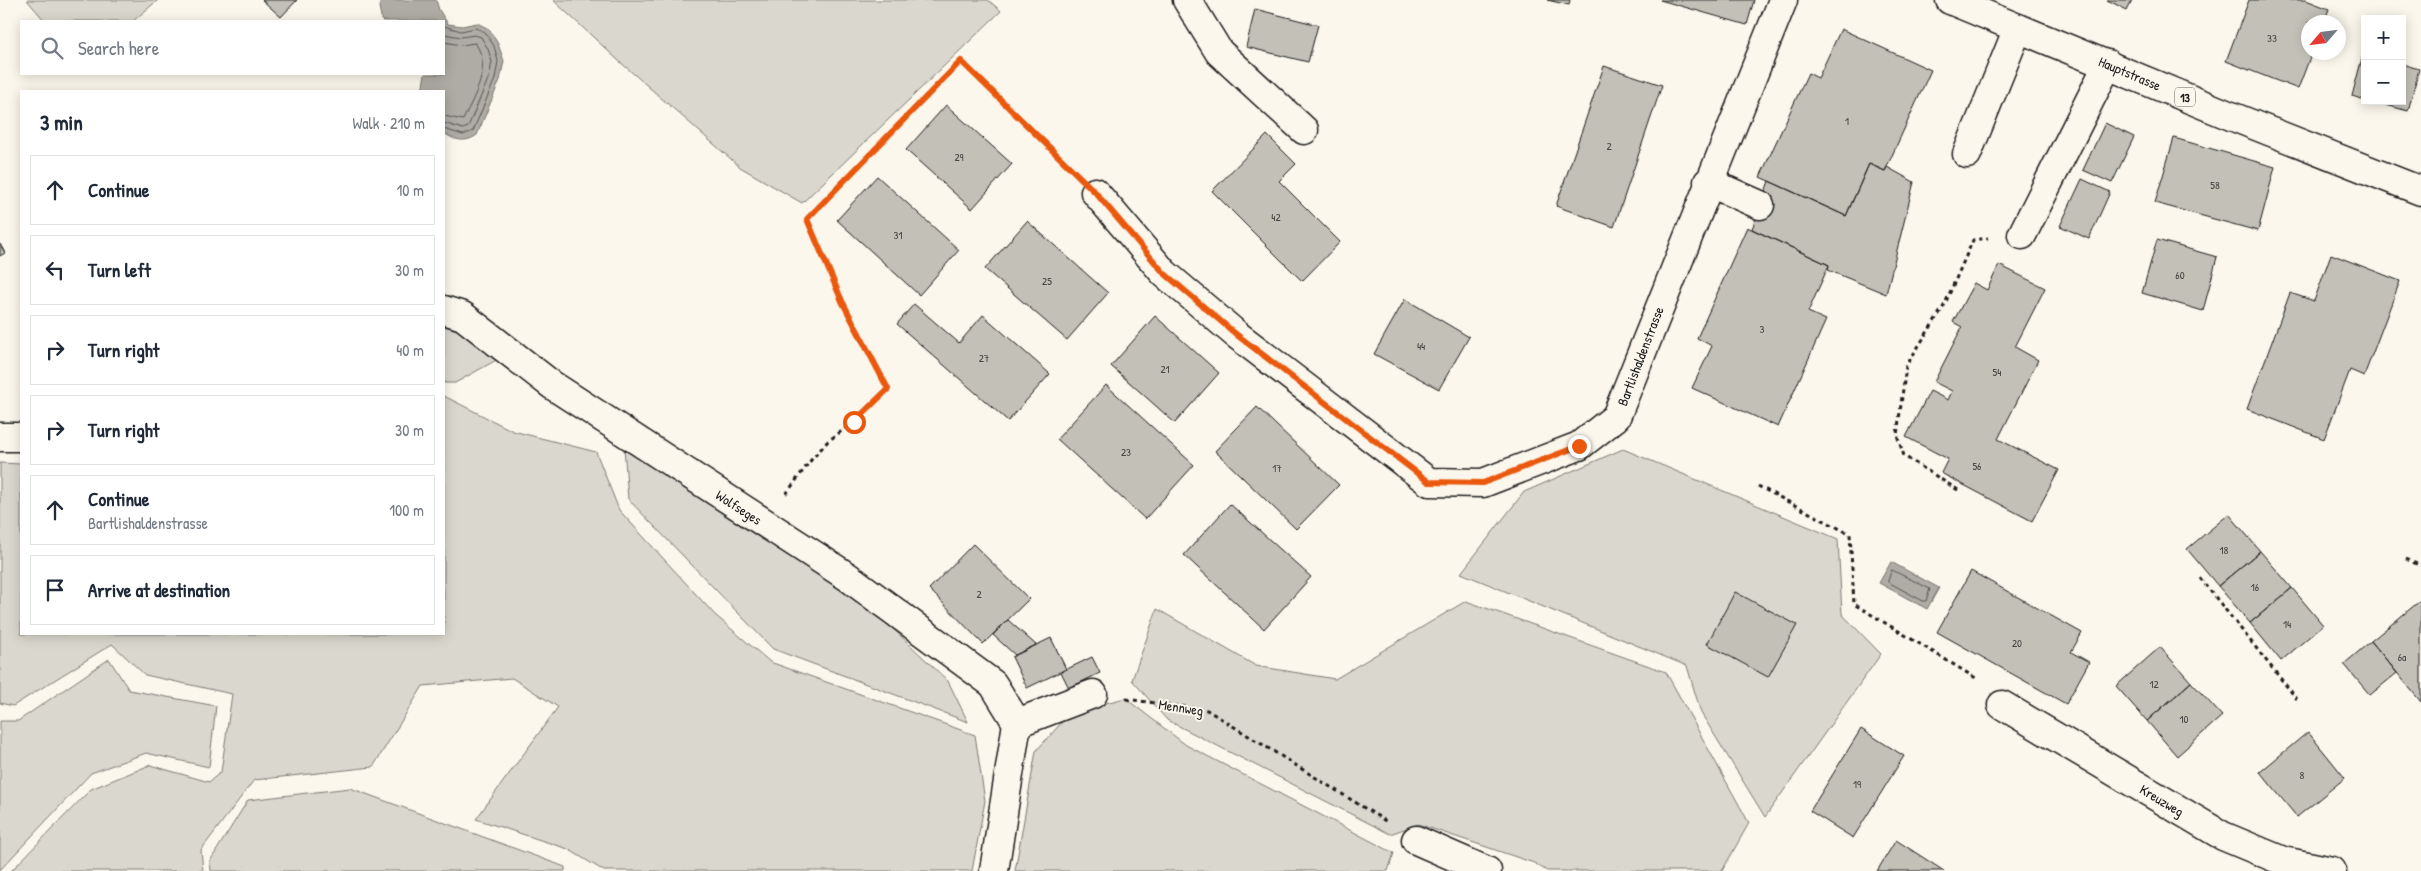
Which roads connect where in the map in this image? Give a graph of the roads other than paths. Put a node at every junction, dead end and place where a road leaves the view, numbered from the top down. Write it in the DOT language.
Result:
graph roads {
  1 [pos="1186,0"];
  2 [pos="1783,0"];
  3 [pos="1950,0"];
  4 [pos="2018,28"];
  5 [pos="2108,64"];
  6 [pos="1304,130"];
  7 [pos="1967,154"];
  8 [pos="1708,182"];
  9 [pos="2421,191"];
  10 [pos="1095,192"];
  11 [pos="1760,205"];
  12 [pos="2022,235"];
  13 [pos="445,310"];
  14 [pos="0,437"];
  15 [pos="20,437"];
  16 [pos="1093,694"];
  17 [pos="2002,705"];
  18 [pos="1017,723"];
  19 [pos="1416,840"];
  20 [pos="994,871"];
  21 [pos="1487,871"];
  22 [pos="2332,871"];
  1 -- 6 [label="street"];
  2 -- 8 [label="street, Bartlishaldenstrasse"];
  3 -- 4 [label="street, Hauptstrasse / 13"];
  4 -- 5 [label="street, Hauptstrasse / 13"];
  4 -- 7 [label="street"];
  5 -- 9 [label="street, Hauptstrasse / 13"];
  5 -- 12 [label="street"];
  8 -- 10 [label="street, Bartlishaldenstrasse"];
  8 -- 11 [label="street"];
  13 -- 18 [label="street, Wolfseges"];
  14 -- 15 [label="street"];
  16 -- 18 [label="street"];
  17 -- 22 [label="street, Kreuzweg"];
  18 -- 20 [label="street"];
  19 -- 21 [label="street"];
}
